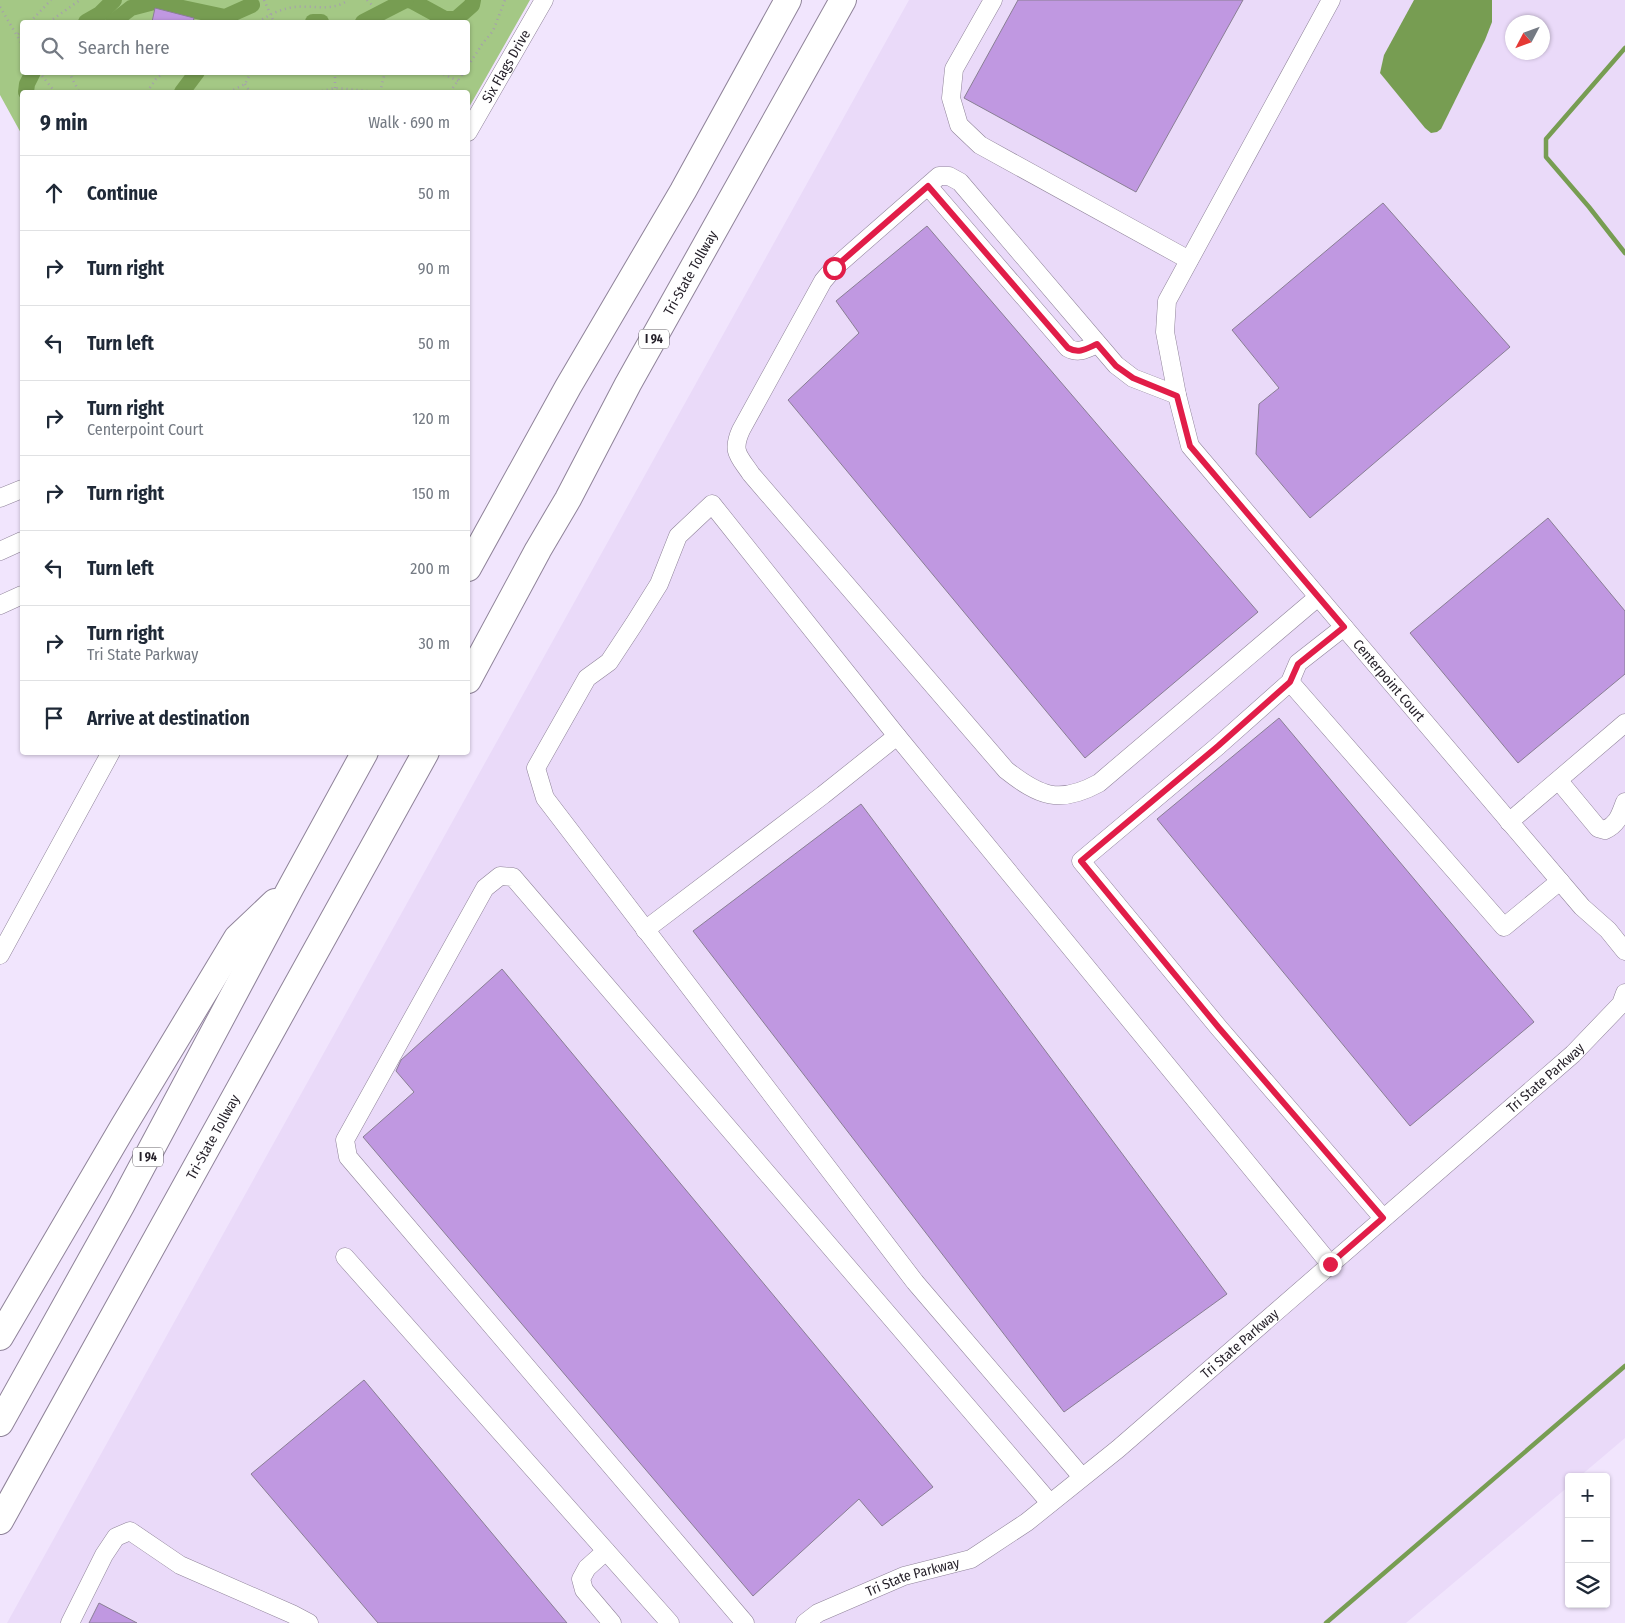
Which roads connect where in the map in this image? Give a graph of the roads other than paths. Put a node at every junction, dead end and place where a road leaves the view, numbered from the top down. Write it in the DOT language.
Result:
graph roads {
  1 [pos="544,0"];
  2 [pos="788,0"];
  3 [pos="844,0"];
  4 [pos="993,0"];
  5 [pos="1331,0"];
  6 [pos="470,129"];
  7 [pos="928,186"];
  8 [pos="1009,240"];
  9 [pos="990,257"];
  10 [pos="1189,260"];
  11 [pos="1097,344"];
  12 [pos="1177,396"];
  13 [pos="20,490"];
  14 [pos="0,498"];
  15 [pos="20,542"];
  16 [pos="0,551"];
  17 [pos="470,564"];
  18 [pos="20,596"];
  19 [pos="1318,597"];
  20 [pos="0,605"];
  21 [pos="1344,627"];
  22 [pos="470,676"];
  23 [pos="1290,682"];
  24 [pos="1625,723"];
  25 [pos="897,736"];
  26 [pos="109,755"];
  27 [pos="363,755"];
  28 [pos="424,755"];
  29 [pos="1559,781"];
  30 [pos="1625,802"];
  31 [pos="1509,822"];
  32 [pos="1560,881"];
  33 [pos="290,887"];
  34 [pos="645,930"];
  35 [pos="1625,951"];
  36 [pos="0,956"];
  37 [pos="1625,993"];
  38 [pos="1383,1218"];
  39 [pos="345,1257"];
  40 [pos="1330,1264"];
  41 [pos="0,1337"];
  42 [pos="0,1423"];
  43 [pos="1082,1477"];
  44 [pos="1050,1503"];
  45 [pos="0,1522"];
  46 [pos="606,1551"];
  47 [pos="70,1623"];
  48 [pos="309,1623"];
  49 [pos="612,1623"];
  50 [pos="670,1623"];
  51 [pos="745,1623"];
  52 [pos="805,1623"];
  1 -- 6 [label="street, Six Flags Drive"];
  2 -- 17 [label="highway"];
  3 -- 22 [label="highway, Tri-State Tollway / I 94"];
  4 -- 10 [label="street"];
  5 -- 10 [label="street, Centerpoint Court"];
  7 -- 8 [label="street"];
  7 -- 9 [label="street"];
  7 -- 19 [label="street"];
  8 -- 9 [label="street"];
  8 -- 11 [label="street"];
  9 -- 11 [label="street"];
  10 -- 12 [label="street, Centerpoint Court"];
  11 -- 12 [label="street"];
  12 -- 19 [label="street, Centerpoint Court"];
  13 -- 14 [label="street"];
  15 -- 16 [label="street"];
  18 -- 20 [label="street"];
  19 -- 21 [label="street, Centerpoint Court"];
  21 -- 23 [label="street"];
  21 -- 31 [label="street, Centerpoint Court"];
  23 -- 32 [label="street"];
  23 -- 38 [label="street"];
  24 -- 29 [label="street"];
  25 -- 34 [label="street"];
  25 -- 34 [label="street"];
  25 -- 40 [label="street"];
  26 -- 36 [label="street"];
  27 -- 33 [label="highway, I 94"];
  28 -- 45 [label="highway, Tri-State Tollway"];
  29 -- 30 [label="street"];
  29 -- 31 [label="street"];
  31 -- 32 [label="street, Centerpoint Court"];
  32 -- 35 [label="street, Centerpoint Court"];
  33 -- 41 [label="highway"];
  33 -- 42 [label="highway, I 94"];
  34 -- 43 [label="street"];
  37 -- 38 [label="street, Tri State Parkway"];
  38 -- 40 [label="street, Tri State Parkway"];
  39 -- 46 [label="street"];
  40 -- 43 [label="street, Tri State Parkway"];
  43 -- 44 [label="street, Tri State Parkway"];
  44 -- 51 [label="street"];
  44 -- 52 [label="street, Tri State Parkway"];
  46 -- 49 [label="street"];
  46 -- 50 [label="street"];
  47 -- 48 [label="street"];
}
